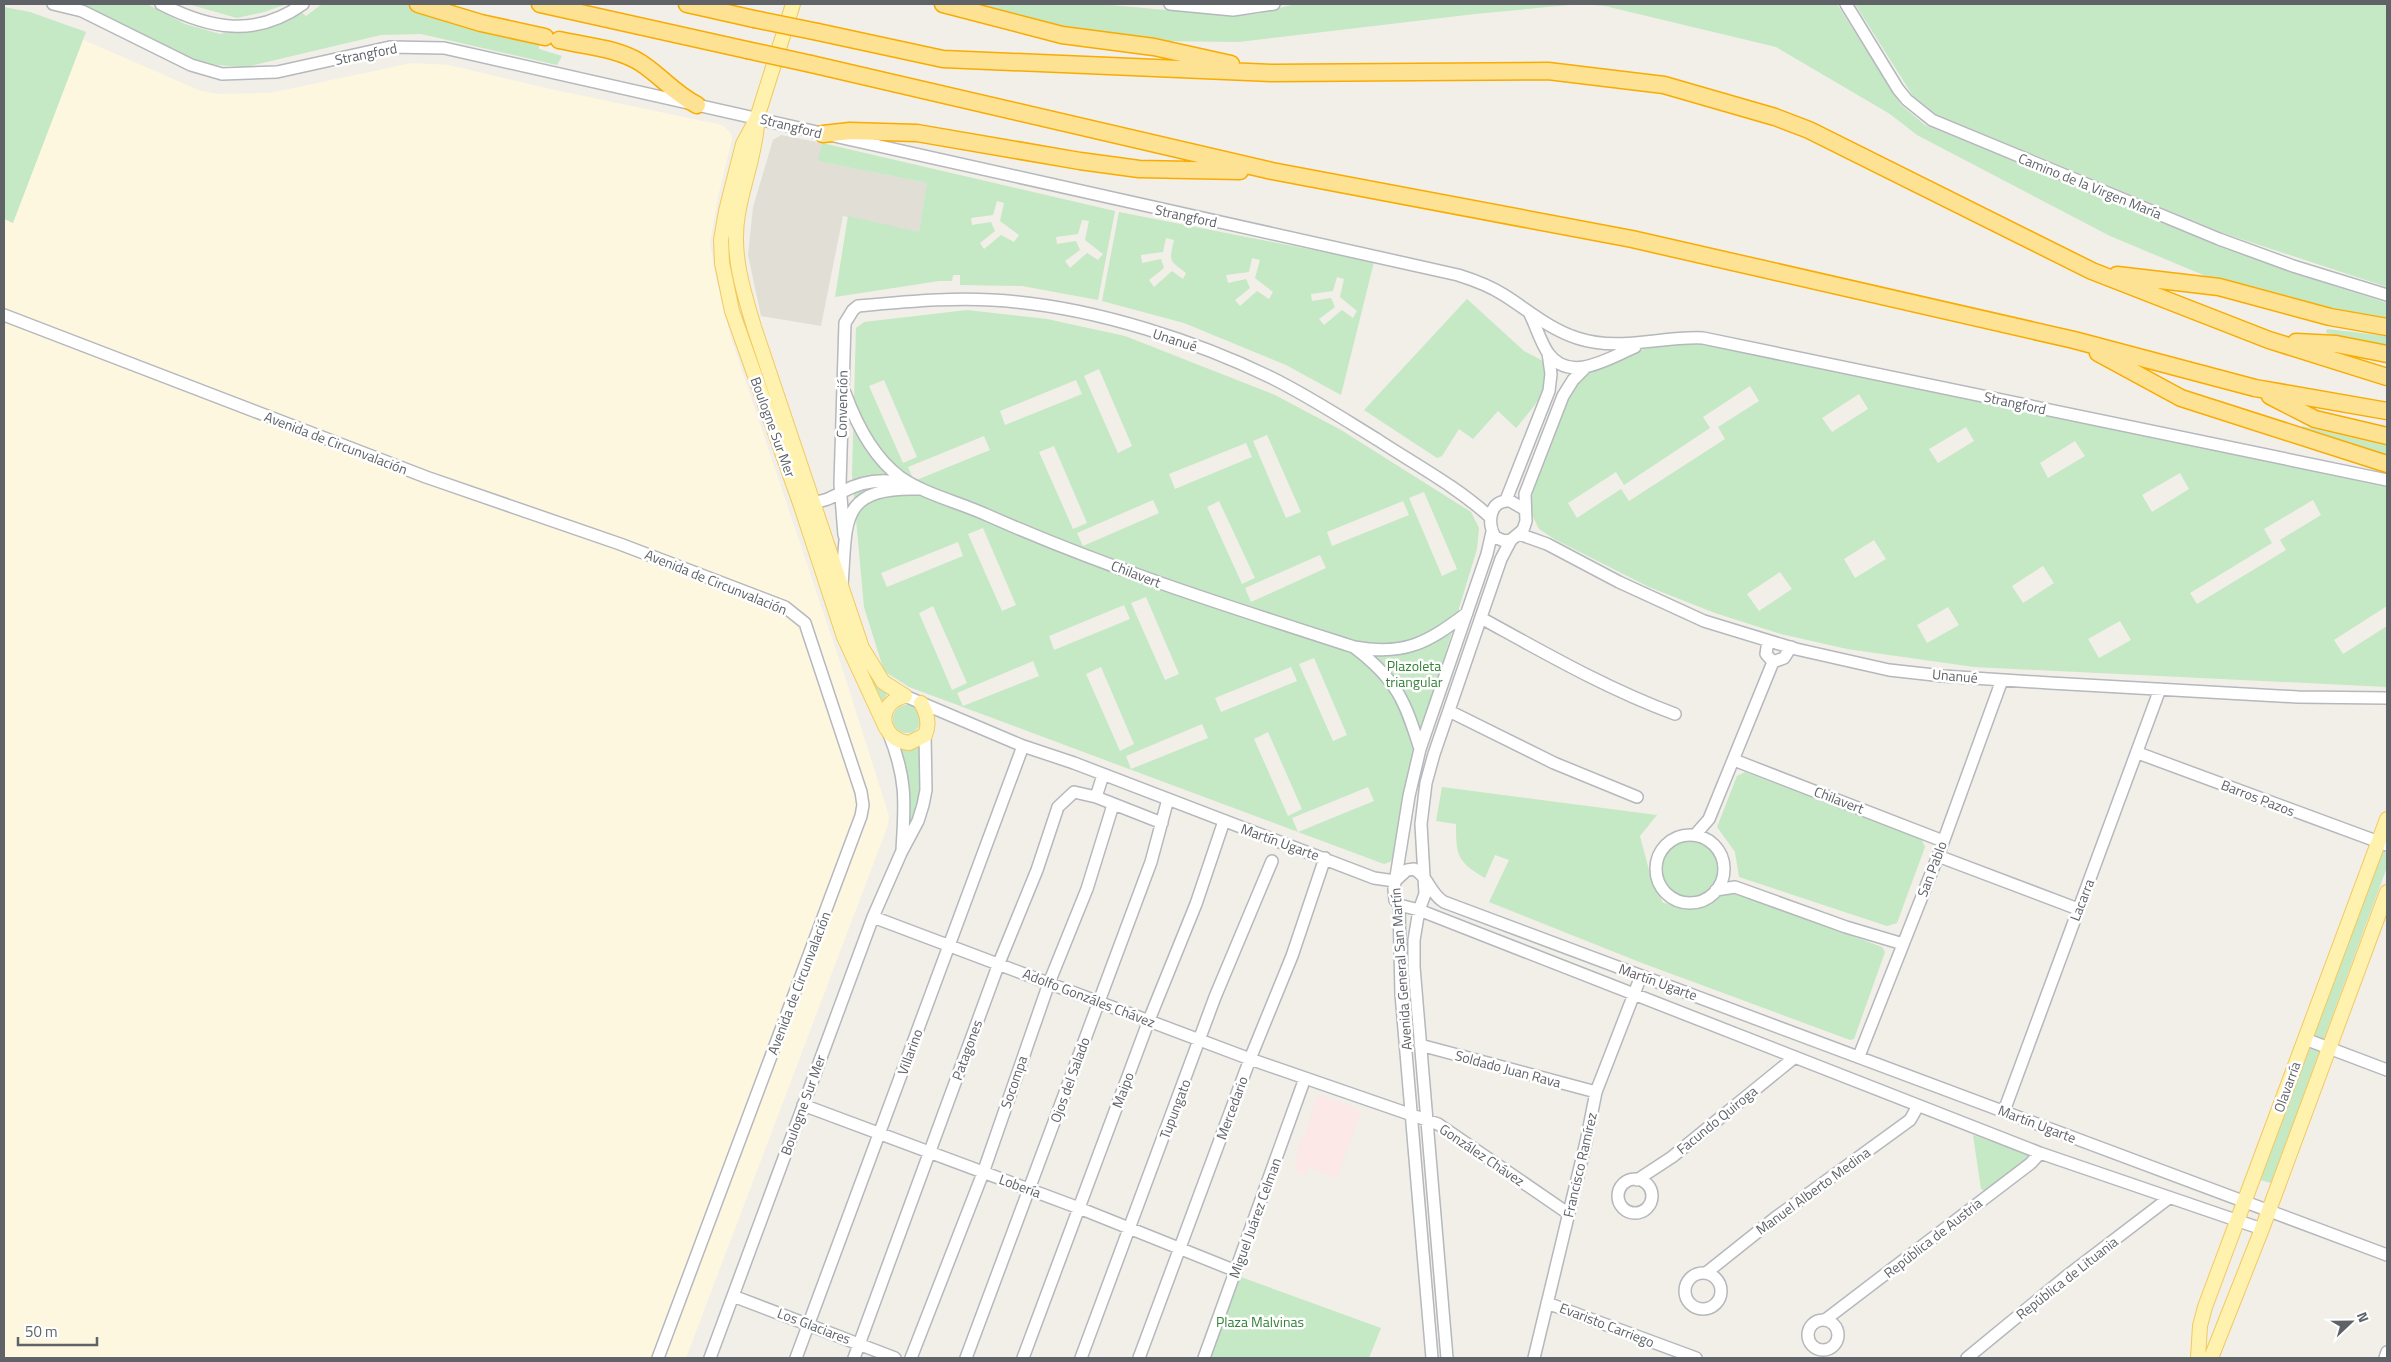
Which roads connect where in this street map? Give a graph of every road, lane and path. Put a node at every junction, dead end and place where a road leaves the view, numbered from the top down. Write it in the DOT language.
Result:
graph roads {
  1 [pos="53,4"];
  2 [pos="65,4"];
  3 [pos="161,4"];
  4 [pos="418,4"];
  5 [pos="540,4"];
  6 [pos="687,4"];
  7 [pos="793,4"];
  8 [pos="943,4"];
  9 [pos="1170,4"];
  10 [pos="1274,4"];
  11 [pos="1846,4"];
  12 [pos="302,5"];
  13 [pos="1234,7"];
  14 [pos="82,11"];
  15 [pos="1272,73"];
  16 [pos="697,104"];
  17 [pos="757,118"];
  18 [pos="823,134"];
  19 [pos="1272,171"];
  20 [pos="2092,272"];
  21 [pos="2387,295"];
  22 [pos="1530,313"];
  23 [pos="4,315"];
  24 [pos="848,316"];
  25 [pos="2387,327"];
  26 [pos="2074,340"];
  27 [pos="2269,340"];
  28 [pos="1641,344"];
  29 [pos="1548,353"];
  30 [pos="2387,354"];
  31 [pos="1585,368"];
  32 [pos="2387,378"];
  33 [pos="842,386"];
  34 [pos="2255,388"];
  35 [pos="2387,411"];
  36 [pos="2387,436"];
  37 [pos="2387,464"];
  38 [pos="2387,480"];
  39 [pos="922,489"];
  40 [pos="841,492"];
  41 [pos="1470,498"];
  42 [pos="813,502"];
  43 [pos="1501,503"];
  44 [pos="1525,515"];
  45 [pos="1490,517"];
  46 [pos="1492,532"];
  47 [pos="844,535"];
  48 [pos="1515,537"];
  49 [pos="1547,544"];
  50 [pos="842,589"];
  51 [pos="1467,613"];
  52 [pos="1481,618"];
  53 [pos="1768,641"];
  54 [pos="1354,647"];
  55 [pos="1791,647"];
  56 [pos="1773,662"];
  57 [pos="2002,680"];
  58 [pos="2160,689"];
  59 [pos="906,696"];
  60 [pos="2387,698"];
  61 [pos="921,703"];
  62 [pos="1449,711"];
  63 [pos="945,714"];
  64 [pos="1675,714"];
  65 [pos="888,731"];
  66 [pos="926,733"];
  67 [pos="1023,746"];
  68 [pos="1420,749"];
  69 [pos="2138,753"];
  70 [pos="1734,760"];
  71 [pos="1103,775"];
  72 [pos="1096,797"];
  73 [pos="1637,797"];
  74 [pos="1168,799"];
  75 [pos="1113,805"];
  76 [pos="2387,818"];
  77 [pos="1709,819"];
  78 [pos="1224,821"];
  79 [pos="1162,823"];
  80 [pos="1695,835"];
  81 [pos="1943,841"];
  82 [pos="2383,844"];
  83 [pos="1717,848"];
  84 [pos="901,853"];
  85 [pos="1938,856"];
  86 [pos="1325,858"];
  87 [pos="1272,861"];
  88 [pos="1724,867"];
  89 [pos="1425,878"];
  90 [pos="1395,881"];
  91 [pos="1735,887"];
  92 [pos="1716,890"];
  93 [pos="2387,892"];
  94 [pos="1399,905"];
  95 [pos="1419,910"];
  96 [pos="2078,910"];
  97 [pos="873,917"];
  98 [pos="949,944"];
  99 [pos="1903,944"];
  100 [pos="999,964"];
  101 [pos="1641,976"];
  102 [pos="1049,983"];
  103 [pos="1634,994"];
  104 [pos="1099,1001"];
  105 [pos="1149,1020"];
  106 [pos="1201,1039"];
  107 [pos="2305,1039"];
  108 [pos="1420,1045"];
  109 [pos="2329,1048"];
  110 [pos="1859,1056"];
  111 [pos="1794,1057"];
  112 [pos="1250,1059"];
  113 [pos="2387,1070"];
  114 [pos="1305,1078"];
  115 [pos="1596,1092"];
  116 [pos="803,1105"];
  117 [pos="1918,1106"];
  118 [pos="2004,1111"];
  119 [pos="1411,1116"];
  120 [pos="1426,1120"];
  121 [pos="880,1135"];
  122 [pos="929,1154"];
  123 [pos="2040,1154"];
  124 [pos="983,1173"];
  125 [pos="1637,1180"];
  126 [pos="1029,1189"];
  127 [pos="2169,1198"];
  128 [pos="2245,1202"];
  129 [pos="1079,1208"];
  130 [pos="2268,1212"];
  131 [pos="1569,1214"];
  132 [pos="2238,1222"];
  133 [pos="1130,1228"];
  134 [pos="2262,1230"];
  135 [pos="1181,1248"];
  136 [pos="2387,1255"];
  137 [pos="1236,1271"];
  138 [pos="1706,1273"];
  139 [pos="733,1296"];
  140 [pos="1547,1303"];
  141 [pos="1825,1320"];
  142 [pos="809,1324"];
  143 [pos="859,1344"];
  144 [pos="2387,1352"];
  145 [pos="1665,1353"];
  146 [pos="658,1358"];
  147 [pos="710,1358"];
  148 [pos="796,1358"];
  149 [pos="854,1358"];
  150 [pos="895,1358"];
  151 [pos="911,1358"];
  152 [pos="966,1358"];
  153 [pos="1023,1358"];
  154 [pos="1081,1358"];
  155 [pos="1139,1358"];
  156 [pos="1204,1358"];
  157 [pos="1432,1358"];
  158 [pos="1447,1358"];
  159 [pos="1534,1358"];
  160 [pos="1696,1358"];
  161 [pos="1967,1358"];
  162 [pos="2198,1358"];
  163 [pos="2211,1358"];
  164 [pos="2385,1358"];
  1 -- 14 [label="street, Strangford"];
  2 -- 14 [label="street"];
  3 -- 12 [label="street"];
  4 -- 16 [label="highway"];
  5 -- 19 [label="highway, bridge"];
  6 -- 15 [label="highway, bridge"];
  7 -- 17 [label="main road, Boulogne Sur Mer"];
  8 -- 15 [label="highway"];
  9 -- 13 [label="street"];
  10 -- 13 [label="street"];
  11 -- 21 [label="street, Camino de la Virgen María"];
  14 -- 16 [label="street, Strangford"];
  15 -- 20 [label="highway"];
  16 -- 17 [label="street, Strangford"];
  17 -- 18 [label="street, Strangford"];
  17 -- 42 [label="main road, Boulogne Sur Mer"];
  17 -- 65 [label="main road, Boulogne Sur Mer"];
  18 -- 19 [label="highway"];
  18 -- 22 [label="street, Strangford"];
  19 -- 26 [label="highway"];
  20 -- 25 [label="highway"];
  20 -- 27 [label="highway"];
  22 -- 28 [label="street, Strangford"];
  22 -- 29 [label="street"];
  23 -- 146 [label="street, Avenida de Circunvalación"];
  24 -- 33 [label="street, Convención"];
  24 -- 41 [label="street, Unanué"];
  26 -- 34 [label="highway"];
  26 -- 37 [label="highway"];
  27 -- 30 [label="highway"];
  27 -- 32 [label="highway"];
  28 -- 31 [label="street, Strangford"];
  28 -- 38 [label="street, Strangford"];
  29 -- 31 [label="street"];
  29 -- 43 [label="street"];
  31 -- 44 [label="street"];
  33 -- 39 [label="street"];
  33 -- 40 [label="street, Convención"];
  34 -- 35 [label="highway"];
  34 -- 36 [label="highway"];
  39 -- 40 [label="street"];
  39 -- 47 [label="street"];
  39 -- 54 [label="street, Chilavert"];
  40 -- 42 [label="street"];
  40 -- 47 [label="street, Convención"];
  41 -- 43 [label="street, Unanué"];
  41 -- 45 [label="street, Unanué"];
  42 -- 50 [label="main road, Boulogne Sur Mer"];
  43 -- 44 [label="street"];
  43 -- 45 [label="street"];
  44 -- 48 [label="street"];
  44 -- 49 [label="street, Unanué"];
  45 -- 46 [label="street"];
  46 -- 48 [label="street"];
  46 -- 51 [label="street, Avenida General San Martín"];
  47 -- 50 [label="street"];
  48 -- 49 [label="street, Unanué"];
  48 -- 52 [label="street, Avenida General San Martín"];
  49 -- 53 [label="street, Unanué"];
  50 -- 59 [label="main road, Boulogne Sur Mer"];
  51 -- 54 [label="street, Chilavert"];
  51 -- 68 [label="street, Avenida General San Martín"];
  52 -- 62 [label="street, Avenida General San Martín"];
  52 -- 64 [label="street"];
  53 -- 55 [label="street, Unanué"];
  53 -- 56 [label="street"];
  54 -- 68 [label="street, Chilavert"];
  55 -- 56 [label="street"];
  55 -- 57 [label="street, Unanué"];
  56 -- 70 [label="street"];
  57 -- 58 [label="street, Unanué"];
  57 -- 81 [label="street, San Pablo"];
  58 -- 60 [label="street, Unanué"];
  58 -- 69 [label="street, Lacarra"];
  59 -- 61 [label="street, Martín Ugarte"];
  59 -- 65 [label="main road"];
  61 -- 63 [label="street, Martín Ugarte"];
  61 -- 66 [label="main road"];
  62 -- 73 [label="street"];
  62 -- 89 [label="street, Avenida General San Martín"];
  63 -- 66 [label="street"];
  63 -- 67 [label="street, Martín Ugarte"];
  65 -- 66 [label="main road"];
  65 -- 84 [label="street, Boulogne Sur Mer"];
  66 -- 84 [label="street, Boulogne Sur Mer"];
  67 -- 71 [label="street, Martín Ugarte"];
  67 -- 98 [label="street, Villarino"];
  68 -- 90 [label="street, Avenida General San Martín"];
  69 -- 82 [label="street, Barros Pazos"];
  69 -- 96 [label="street, Lacarra"];
  70 -- 77 [label="street"];
  70 -- 81 [label="street, Chilavert"];
  71 -- 72 [label="street"];
  71 -- 74 [label="street, Martín Ugarte"];
  72 -- 75 [label="street"];
  72 -- 100 [label="street, Patagones"];
  74 -- 78 [label="street, Martín Ugarte"];
  74 -- 79 [label="street, Ojos del Salado"];
  75 -- 79 [label="street"];
  75 -- 102 [label="street, Socompa"];
  76 -- 82 [label="main road, Olavarría"];
  77 -- 80 [label="street"];
  77 -- 83 [label="street"];
  78 -- 86 [label="street, Martín Ugarte"];
  78 -- 105 [label="street, Maipo"];
  79 -- 104 [label="street, Ojos del Salado"];
  80 -- 83 [label="street"];
  80 -- 92 [label="street"];
  81 -- 85 [label="street, San Pablo"];
  82 -- 107 [label="main road, Olavarría"];
  83 -- 88 [label="street"];
  84 -- 97 [label="street, Boulogne Sur Mer"];
  85 -- 96 [label="street"];
  85 -- 99 [label="street, San Pablo"];
  86 -- 90 [label="street, Martín Ugarte"];
  86 -- 112 [label="street, Mercedario"];
  87 -- 106 [label="street, Tupungato"];
  88 -- 91 [label="street"];
  88 -- 92 [label="street"];
  89 -- 90 [label="street"];
  89 -- 95 [label="street, Avenida General San Martín"];
  89 -- 101 [label="street, Martín Ugarte"];
  90 -- 94 [label="street, Avenida General San Martín"];
  91 -- 92 [label="street"];
  91 -- 99 [label="street"];
  93 -- 109 [label="main road, Olavarría"];
  94 -- 95 [label="street, Martín Ugarte"];
  94 -- 119 [label="street, Avenida General San Martín"];
  95 -- 103 [label="street, Martín Ugarte"];
  95 -- 108 [label="street, Avenida General San Martín"];
  96 -- 118 [label="street, Lacarra"];
  97 -- 98 [label="street, Adolfo Gonzáles Chávez"];
  97 -- 116 [label="street, Boulogne Sur Mer"];
  98 -- 100 [label="street, Adolfo Gonzáles Chávez"];
  98 -- 121 [label="street, Villarino"];
  99 -- 110 [label="street, San Pablo"];
  100 -- 102 [label="street, Adolfo Gonzáles Chávez"];
  100 -- 122 [label="street, Patagones"];
  101 -- 103 [label="street, Francisco Ramírez"];
  101 -- 110 [label="street, Martín Ugarte"];
  102 -- 104 [label="street, Adolfo Gonzáles Chávez"];
  102 -- 124 [label="street, Socompa"];
  103 -- 111 [label="street, Martín Ugarte"];
  103 -- 115 [label="street, Francisco Ramírez"];
  104 -- 105 [label="street, Adolfo Gonzáles Chávez"];
  104 -- 126 [label="street, Ojos del Salado"];
  105 -- 106 [label="street, Adolfo Gonzáles Chávez"];
  105 -- 129 [label="street, Maipo"];
  106 -- 112 [label="street, Adolfo Gonzáles Chávez"];
  106 -- 133 [label="street, Tupungato"];
  107 -- 109 [label="street"];
  107 -- 128 [label="main road, Olavarría"];
  108 -- 115 [label="street, Soldado Juan Rava"];
  108 -- 120 [label="street, Avenida General San Martín"];
  109 -- 113 [label="street"];
  109 -- 130 [label="main road, Olavarría"];
  110 -- 118 [label="street, Martín Ugarte"];
  111 -- 117 [label="street, Martín Ugarte"];
  111 -- 125 [label="street, Facundo Quiroga"];
  112 -- 114 [label="street, Adolfo Gonzáles Chávez"];
  112 -- 135 [label="street, Mercedario"];
  114 -- 119 [label="street, González Chávez"];
  114 -- 137 [label="street, Miguel Juárez Celman"];
  115 -- 131 [label="street, Francisco Ramírez"];
  116 -- 121 [label="street, Lobería"];
  116 -- 139 [label="street, Boulogne Sur Mer"];
  117 -- 123 [label="street, Martín Ugarte"];
  117 -- 138 [label="street, Manuel Alberto Medina"];
  118 -- 128 [label="street, Martín Ugarte"];
  119 -- 120 [label="street, González Chávez"];
  119 -- 157 [label="street, Avenida General San Martín"];
  120 -- 131 [label="street, González Chávez"];
  120 -- 158 [label="street, Avenida General San Martín"];
  121 -- 122 [label="street, Lobería"];
  121 -- 142 [label="street, Villarino"];
  122 -- 124 [label="street, Lobería"];
  122 -- 143 [label="street, Patagones"];
  123 -- 127 [label="street, Martín Ugarte"];
  123 -- 141 [label="street, República de Austria"];
  124 -- 126 [label="street, Lobería"];
  124 -- 151 [label="street, Socompa"];
  126 -- 129 [label="street, Lobería"];
  126 -- 152 [label="street, Ojos del Salado"];
  127 -- 132 [label="street, Martín Ugarte"];
  127 -- 161 [label="street, República de Lituania"];
  128 -- 130 [label="street, Martín Ugarte"];
  128 -- 132 [label="main road, Olavarría"];
  129 -- 133 [label="street, Lobería"];
  129 -- 153 [label="street, Maipo"];
  130 -- 134 [label="main road, Olavarría"];
  130 -- 136 [label="street, Martín Ugarte"];
  131 -- 140 [label="street, Francisco Ramírez"];
  132 -- 134 [label="street, Martín Ugarte"];
  132 -- 162 [label="main road, Olavarría"];
  133 -- 135 [label="street, Lobería"];
  133 -- 154 [label="street, Tupungato"];
  134 -- 163 [label="main road, Olavarría"];
  135 -- 137 [label="street, Lobería"];
  135 -- 155 [label="street, Mercedario"];
  137 -- 156 [label="street, Miguel Juárez Celman"];
  139 -- 142 [label="street, Los Glaciares"];
  139 -- 147 [label="street, Boulogne Sur Mer"];
  140 -- 145 [label="street, Evaristo Carriego"];
  140 -- 159 [label="street, Francisco Ramírez"];
  142 -- 143 [label="street, Los Glaciares"];
  142 -- 148 [label="street, Villarino"];
  143 -- 149 [label="street, Patagones"];
  143 -- 150 [label="street, Los Glaciares"];
  144 -- 164 [label="street"];
  145 -- 160 [label="street, Evaristo Carriego"];
}
